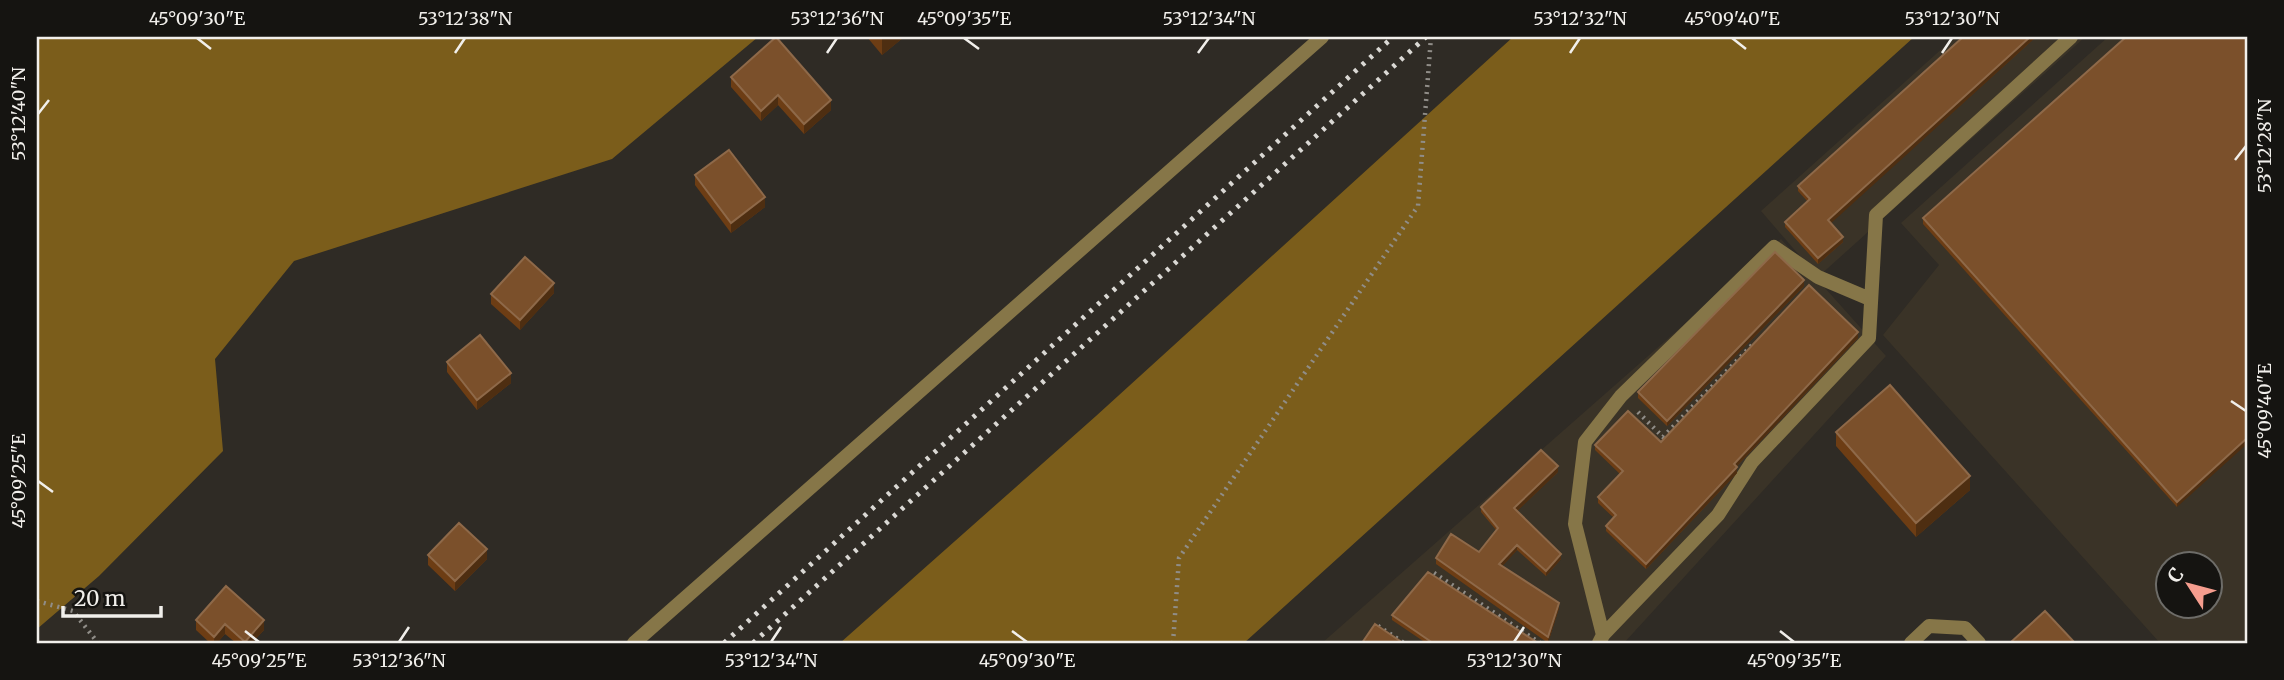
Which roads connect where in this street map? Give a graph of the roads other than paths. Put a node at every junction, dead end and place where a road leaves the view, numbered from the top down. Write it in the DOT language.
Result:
graph roads {
  1 [pos="1322,37"];
  2 [pos="2071,37"];
  3 [pos="1870,299"];
  4 [pos="1601,639"];
  5 [pos="634,643"];
  6 [pos="1911,643"];
  7 [pos="1979,643"];
  1 -- 5 [label="street"];
  2 -- 3 [label="street"];
  3 -- 4 [label="street"];
  3 -- 4 [label="street"];
  6 -- 7 [label="street"];
}
